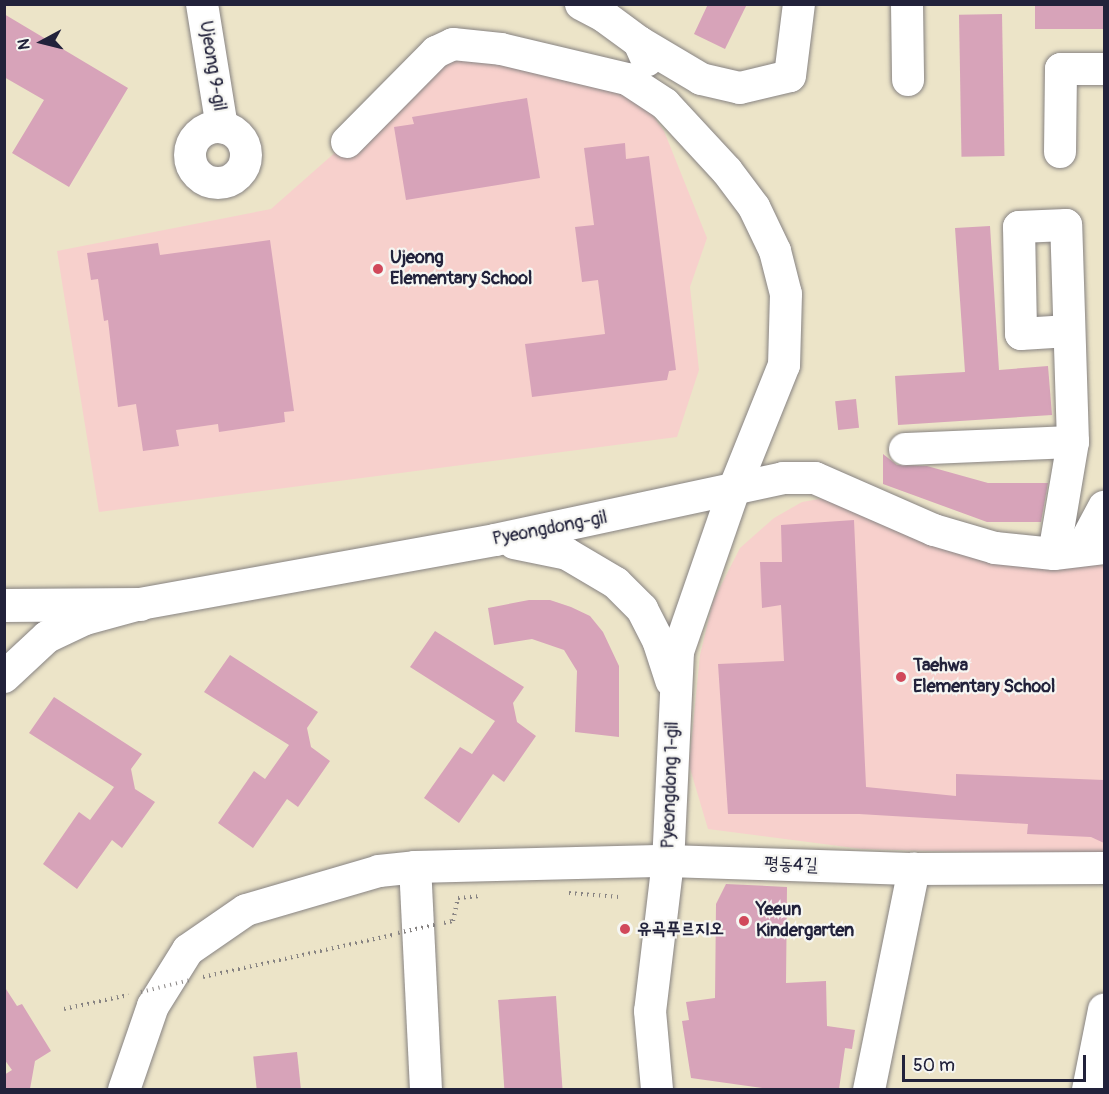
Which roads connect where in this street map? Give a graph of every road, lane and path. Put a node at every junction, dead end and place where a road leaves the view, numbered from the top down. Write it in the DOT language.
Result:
graph roads {
  1 [pos="202,4"];
  2 [pos="799,4"];
  3 [pos="907,4"];
  4 [pos="597,9"];
  5 [pos="639,42"];
  6 [pos="1104,69"];
  7 [pos="908,80"];
  8 [pos="665,104"];
  9 [pos="222,127"];
  10 [pos="347,142"];
  11 [pos="1060,152"];
  12 [pos="1069,332"];
  13 [pos="1073,441"];
  14 [pos="905,449"];
  15 [pos="735,488"];
  16 [pos="1104,507"];
  17 [pos="495,540"];
  18 [pos="1080,550"];
  19 [pos="141,604"];
  20 [pos="4,605"];
  21 [pos="4,677"];
  22 [pos="674,693"];
  23 [pos="668,861"];
  24 [pos="415,867"];
  25 [pos="1104,868"];
  26 [pos="914,869"];
  27 [pos="560,893"];
  28 [pos="490,895"];
  29 [pos="620,897"];
  30 [pos="64,1009"];
  31 [pos="1104,1010"];
  32 [pos="124,1089"];
  33 [pos="426,1089"];
  34 [pos="657,1089"];
  35 [pos="869,1089"];
  36 [pos="1088,1089"];
  1 -- 9 [label="street, Ujeong 9-gil"];
  2 -- 5 [label="street"];
  3 -- 7 [label="street"];
  4 -- 5 [label="street"];
  5 -- 8 [label="street"];
  6 -- 11 [label="street"];
  8 -- 10 [label="street"];
  8 -- 15 [label="street, Pyeongdong 1-gil"];
  12 -- 13 [label="street"];
  13 -- 14 [label="street"];
  13 -- 18 [label="street"];
  15 -- 17 [label="street, Pyeongdong-gil"];
  15 -- 18 [label="street, Pyeongdong-gil"];
  15 -- 22 [label="street, Pyeongdong 1-gil"];
  16 -- 18 [label="street"];
  17 -- 19 [label="street, Pyeongdong-gil"];
  17 -- 22 [label="street"];
  19 -- 20 [label="main road"];
  19 -- 21 [label="street, Pyeongdong-gil"];
  22 -- 23 [label="street, Pyeongdong 1-gil"];
  23 -- 24 [label="street, 평동4길"];
  23 -- 26 [label="street, 평동4길"];
  23 -- 34 [label="street, Pyeongdong 1-gil"];
  24 -- 32 [label="street, 평동4길"];
  24 -- 33 [label="street"];
  25 -- 26 [label="street, 평동4길"];
  26 -- 35 [label="street"];
  27 -- 29 [label="path"];
  28 -- 30 [label="path, bridge"];
  31 -- 36 [label="street"];
}
